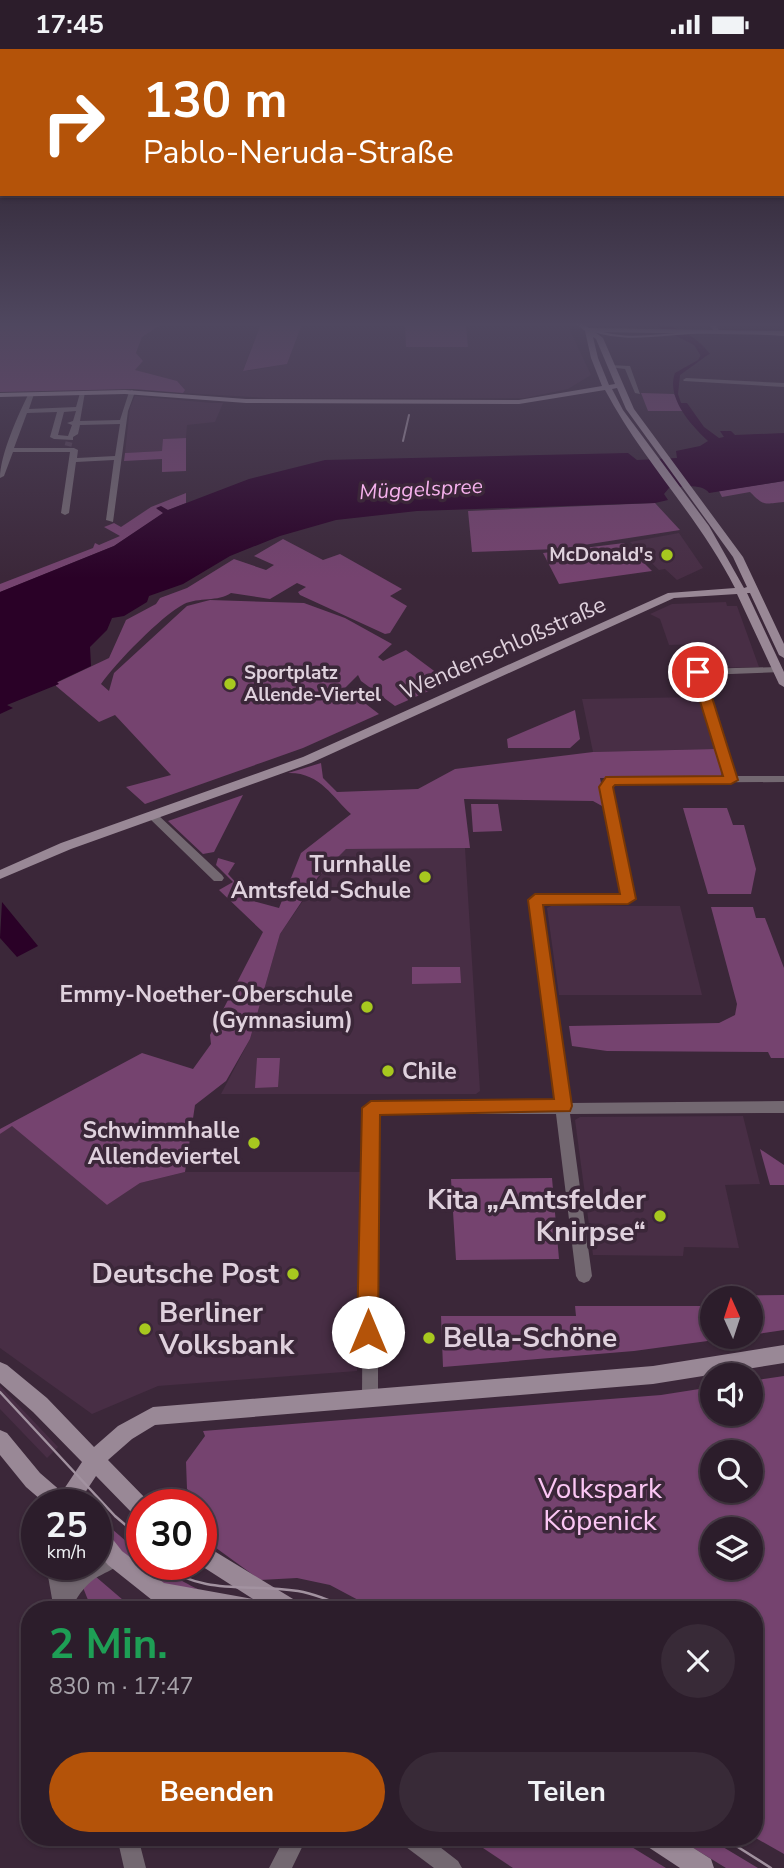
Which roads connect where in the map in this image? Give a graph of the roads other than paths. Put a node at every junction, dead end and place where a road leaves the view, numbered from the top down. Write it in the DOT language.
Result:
graph roads {
  1 [pos="127,409"];
  2 [pos="619,409"];
  3 [pos="633,409"];
  4 [pos="61,410"];
  5 [pos="78,410"];
  6 [pos="25,411"];
  7 [pos="123,422"];
  8 [pos="70,435"];
  9 [pos="9,450"];
  10 [pos="118,458"];
  11 [pos="73,460"];
  12 [pos="0,477"];
  13 [pos="65,513"];
  14 [pos="110,520"];
  15 [pos="755,590"];
  16 [pos="741,591"];
  17 [pos="784,655"];
  18 [pos="778,670"];
  19 [pos="784,684"];
  20 [pos="784,779"];
  21 [pos="731,780"];
  22 [pos="153,816"];
  23 [pos="0,875"];
  24 [pos="218,878"];
  25 [pos="563,1106"];
  26 [pos="784,1107"];
  27 [pos="584,1276"];
  28 [pos="784,1354"];
  29 [pos="0,1371"];
  30 [pos="370,1397"];
  31 [pos="0,1440"];
  32 [pos="94,1461"];
  33 [pos="44,1489"];
  34 [pos="75,1489"];
  35 [pos="126,1495"];
  36 [pos="112,1554"];
  37 [pos="115,1558"];
  38 [pos="217,1563"];
  39 [pos="58,1580"];
  40 [pos="62,1601"];
  41 [pos="66,1601"];
  42 [pos="202,1601"];
  43 [pos="276,1601"];
  44 [pos="129,1846"];
  45 [pos="292,1846"];
  46 [pos="421,1846"];
  47 [pos="667,1846"];
  48 [pos="135,1868"];
  49 [pos="280,1868"];
  50 [pos="451,1868"];
  51 [pos="702,1868"];
  1 -- 7 [label="street"];
  2 -- 16 [label="main road"];
  3 -- 15 [label="main road"];
  4 -- 5 [label="street"];
  4 -- 6 [label="street"];
  4 -- 8 [label="street"];
  5 -- 8 [label="street"];
  6 -- 9 [label="street"];
  7 -- 8 [label="street"];
  7 -- 10 [label="street"];
  8 -- 9 [label="street"];
  8 -- 11 [label="street"];
  9 -- 12 [label="street"];
  10 -- 11 [label="street"];
  10 -- 14 [label="street"];
  11 -- 13 [label="street"];
  15 -- 16 [label="main road, Wendenschloßstraße"];
  15 -- 17 [label="main road"];
  16 -- 18 [label="main road"];
  16 -- 22 [label="main road, Wendenschloßstraße"];
  18 -- 19 [label="main road"];
  18 -- 21 [label="street"];
  20 -- 21 [label="street"];
  21 -- 25 [label="street"];
  22 -- 23 [label="main road, Wendenschloßstraße"];
  22 -- 24 [label="street"];
  25 -- 26 [label="street"];
  25 -- 27 [label="street"];
  25 -- 30 [label="street"];
  28 -- 30 [label="main road"];
  29 -- 32 [label="main road"];
  30 -- 32 [label="main road"];
  31 -- 33 [label="main road"];
  32 -- 34 [label="main road"];
  32 -- 35 [label="main road"];
  36 -- 37 [label="main road"];
  37 -- 41 [label="street"];
  37 -- 42 [label="main road"];
  38 -- 43 [label="main road"];
  39 -- 40 [label="street"];
  44 -- 48 [label="street"];
  45 -- 49 [label="street"];
  46 -- 50 [label="street"];
  47 -- 51 [label="main road"];
}
